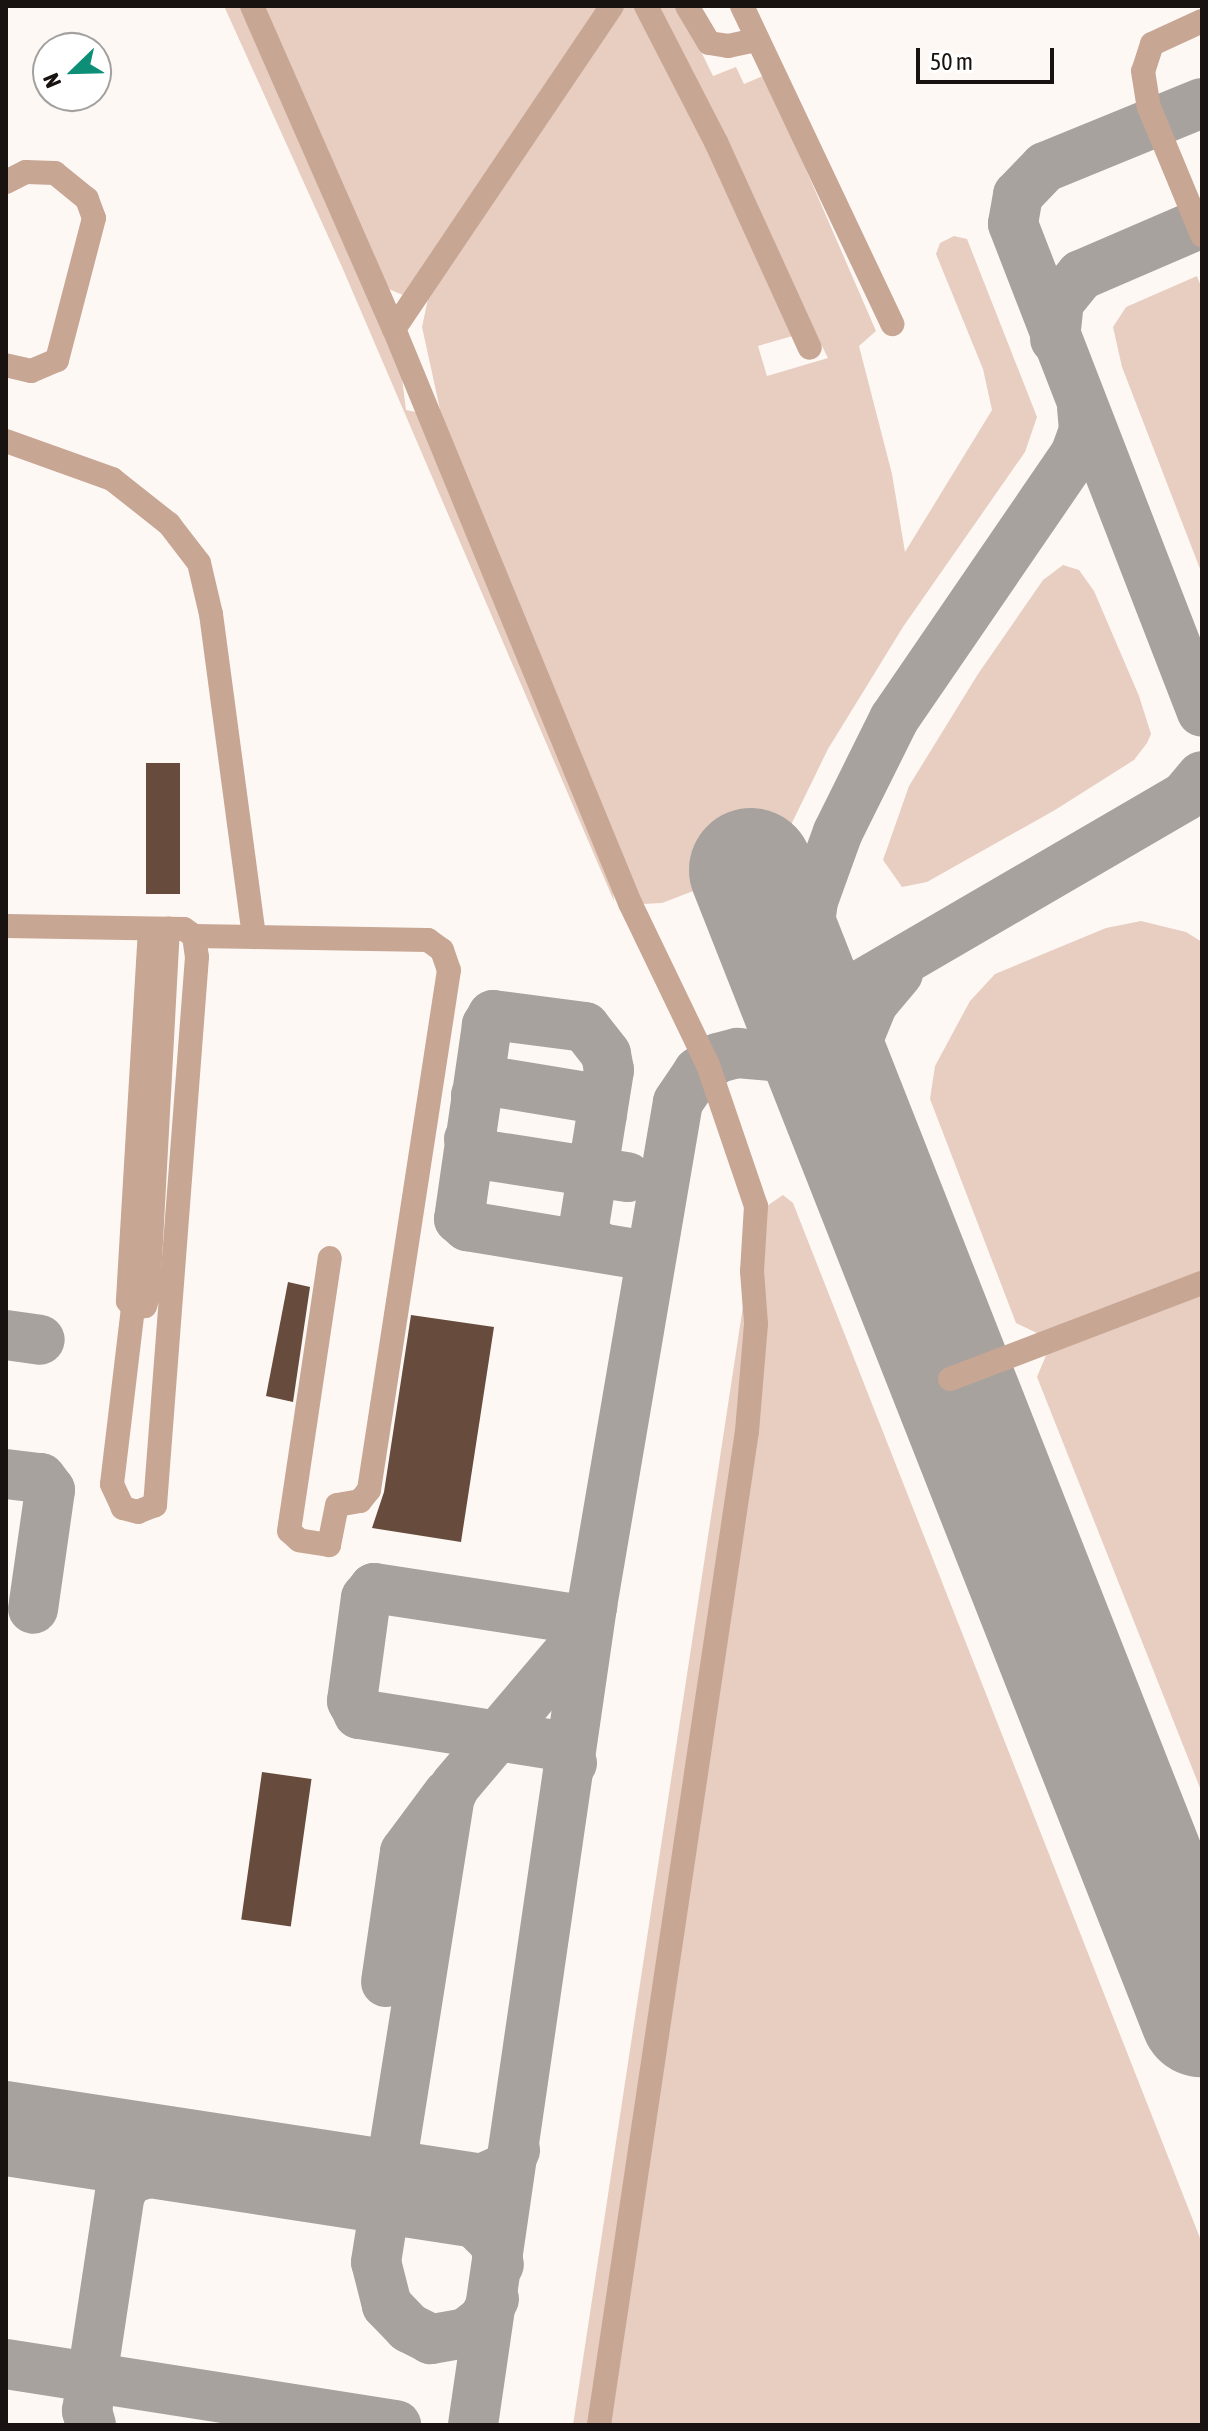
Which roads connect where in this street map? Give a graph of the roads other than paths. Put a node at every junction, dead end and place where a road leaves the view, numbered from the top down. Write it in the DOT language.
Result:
graph roads {
  1 [pos="252,6"];
  2 [pos="612,6"];
  3 [pos="646,6"];
  4 [pos="687,6"];
  5 [pos="742,6"];
  6 [pos="1202,21"];
  7 [pos="757,40"];
  8 [pos="6,182"];
  9 [pos="1202,235"];
  10 [pos="892,324"];
  11 [pos="394,329"];
  12 [pos="810,348"];
  13 [pos="6,365"];
  14 [pos="6,441"];
  15 [pos="159,929"];
  16 [pos="8,933"];
  17 [pos="194,936"];
  18 [pos="254,937"];
  19 [pos="330,1258"];
  20 [pos="1202,1283"];
  21 [pos="950,1379"];
  22 [pos="599,2425"];
  1 -- 11 [label="lane"];
  2 -- 11 [label="lane"];
  3 -- 12 [label="lane"];
  4 -- 7 [label="lane"];
  5 -- 7 [label="lane"];
  6 -- 9 [label="lane"];
  7 -- 10 [label="lane"];
  8 -- 13 [label="lane"];
  11 -- 22 [label="lane"];
  14 -- 18 [label="lane"];
  15 -- 16 [label="lane"];
  15 -- 17 [label="lane"];
  15 -- 17 [label="lane"];
  17 -- 18 [label="lane"];
  18 -- 19 [label="lane"];
  20 -- 21 [label="lane"];
}
